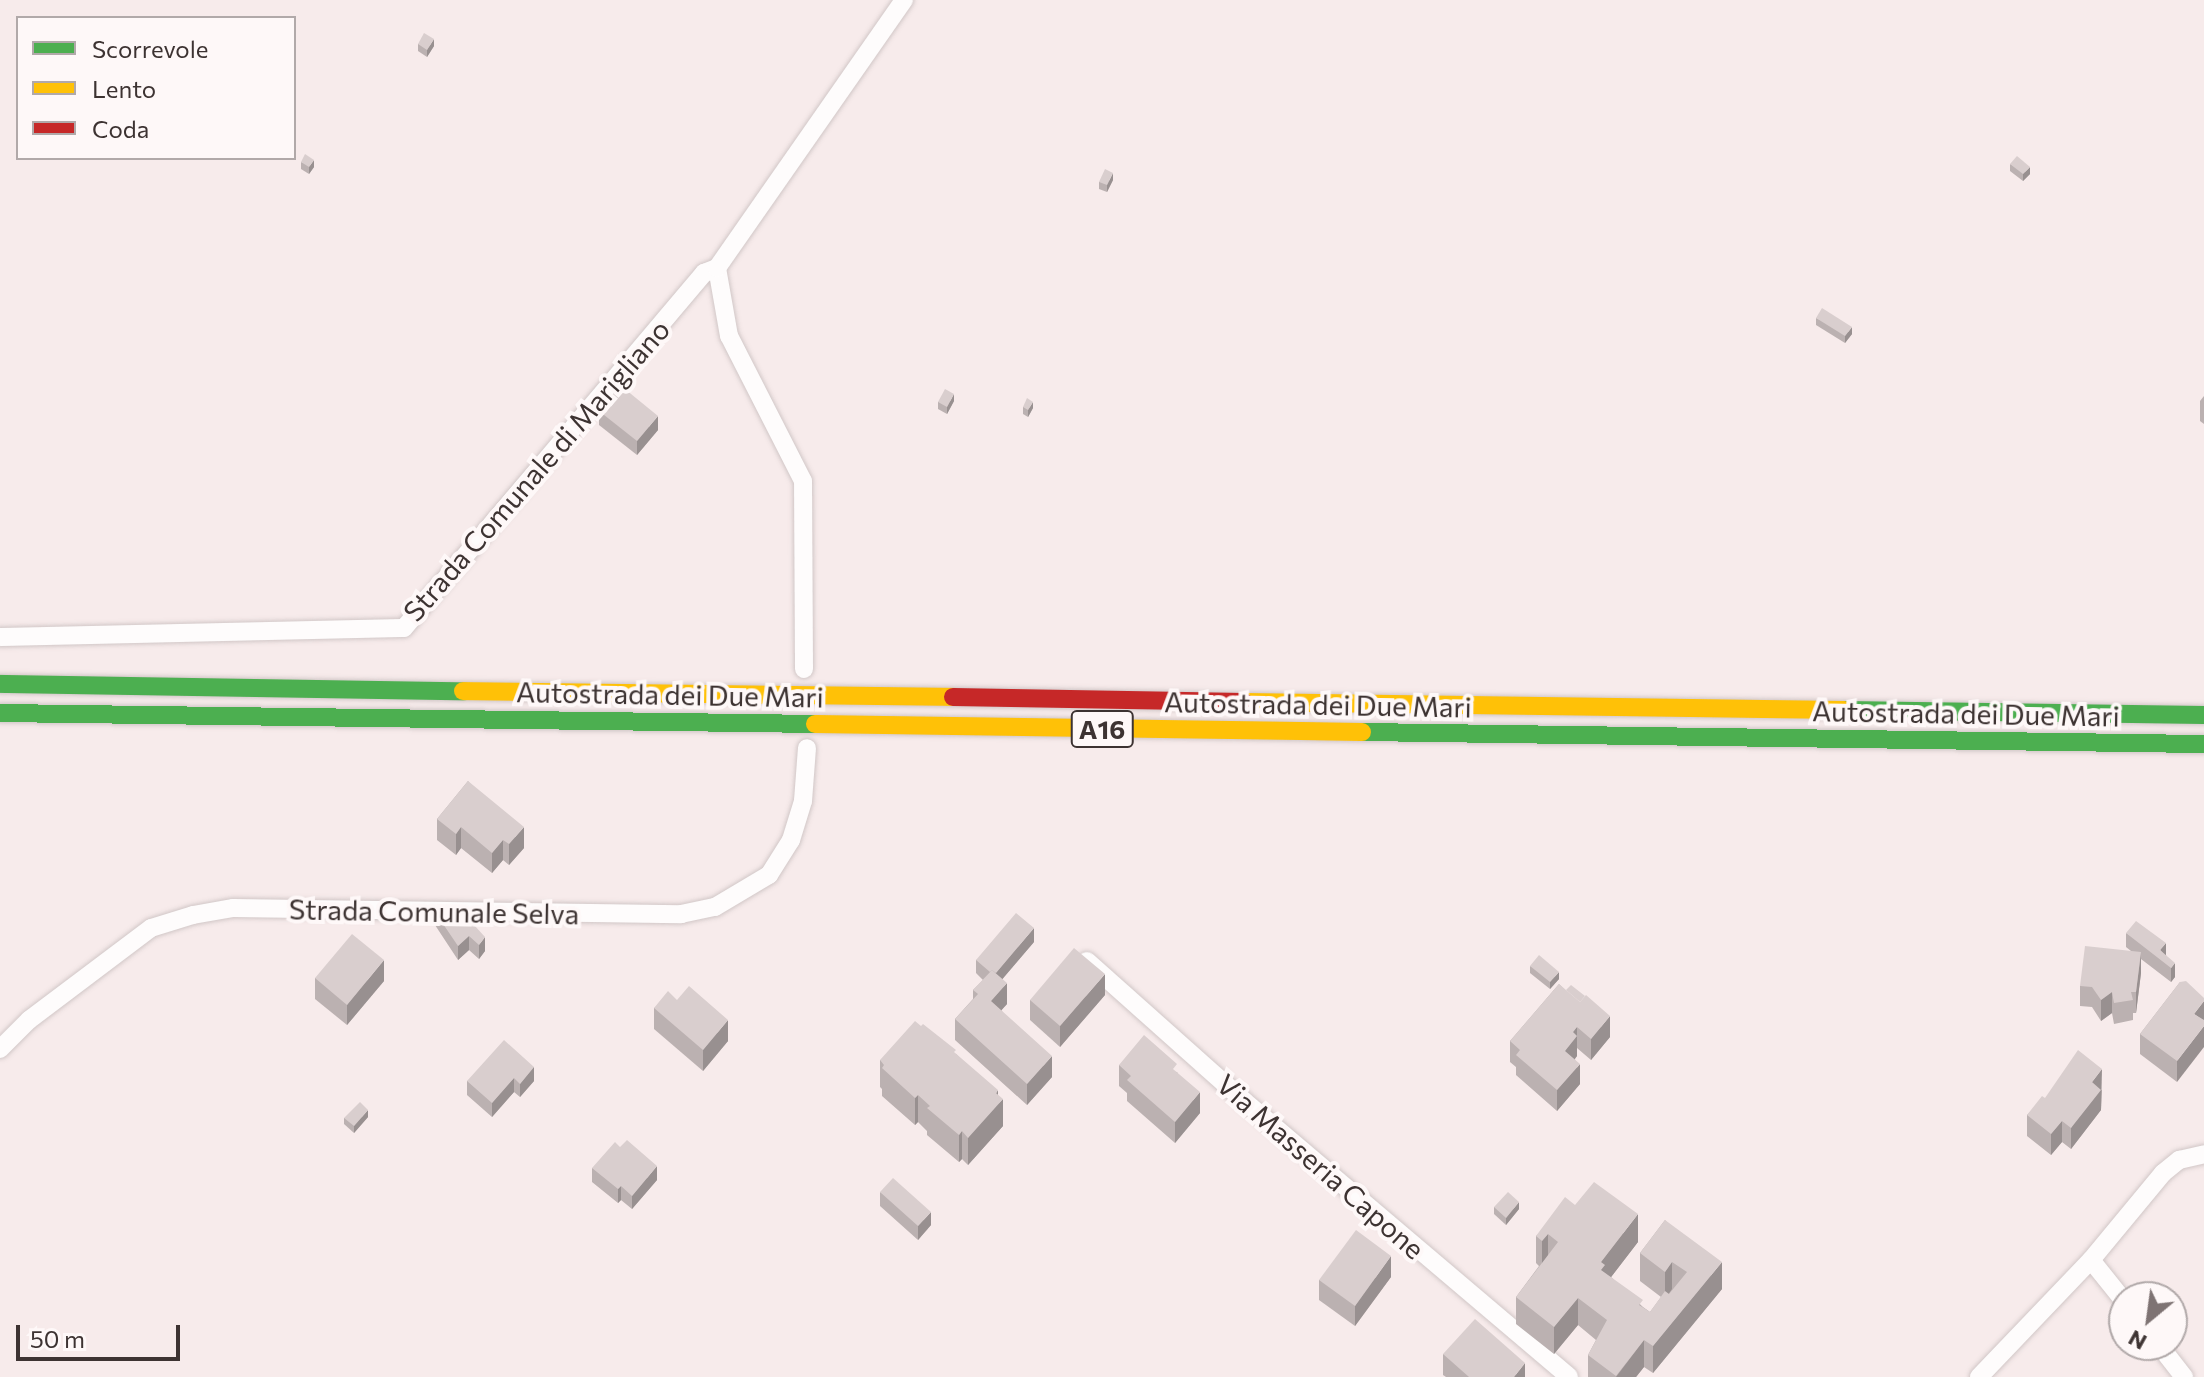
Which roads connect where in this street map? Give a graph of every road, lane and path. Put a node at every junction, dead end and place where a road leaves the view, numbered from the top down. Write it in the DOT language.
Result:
graph roads {
  1 [pos="904,0"];
  2 [pos="717,268"];
  3 [pos="0,637"];
  4 [pos="804,669"];
  5 [pos="0,684"];
  6 [pos="0,713"];
  7 [pos="2204,715"];
  8 [pos="2204,744"];
  9 [pos="807,748"];
  10 [pos="1077,951"];
  11 [pos="0,1049"];
  12 [pos="2204,1154"];
  13 [pos="2091,1260"];
  14 [pos="2108,1281"];
  15 [pos="2172,1361"];
  16 [pos="1569,1377"];
  17 [pos="1979,1377"];
  18 [pos="2184,1377"];
  1 -- 2 [label="street"];
  2 -- 3 [label="street, Strada Comunale di Marigliano"];
  2 -- 4 [label="street"];
  5 -- 7 [label="highway, Autostrada dei Due Mari / A16"];
  6 -- 8 [label="highway, Autostrada dei Due Mari / A16"];
  9 -- 11 [label="street, Strada Comunale Selva"];
  10 -- 16 [label="street, Via Masseria Capone"];
  12 -- 13 [label="street"];
  13 -- 14 [label="street"];
  13 -- 17 [label="street"];
  15 -- 18 [label="street"];
}
